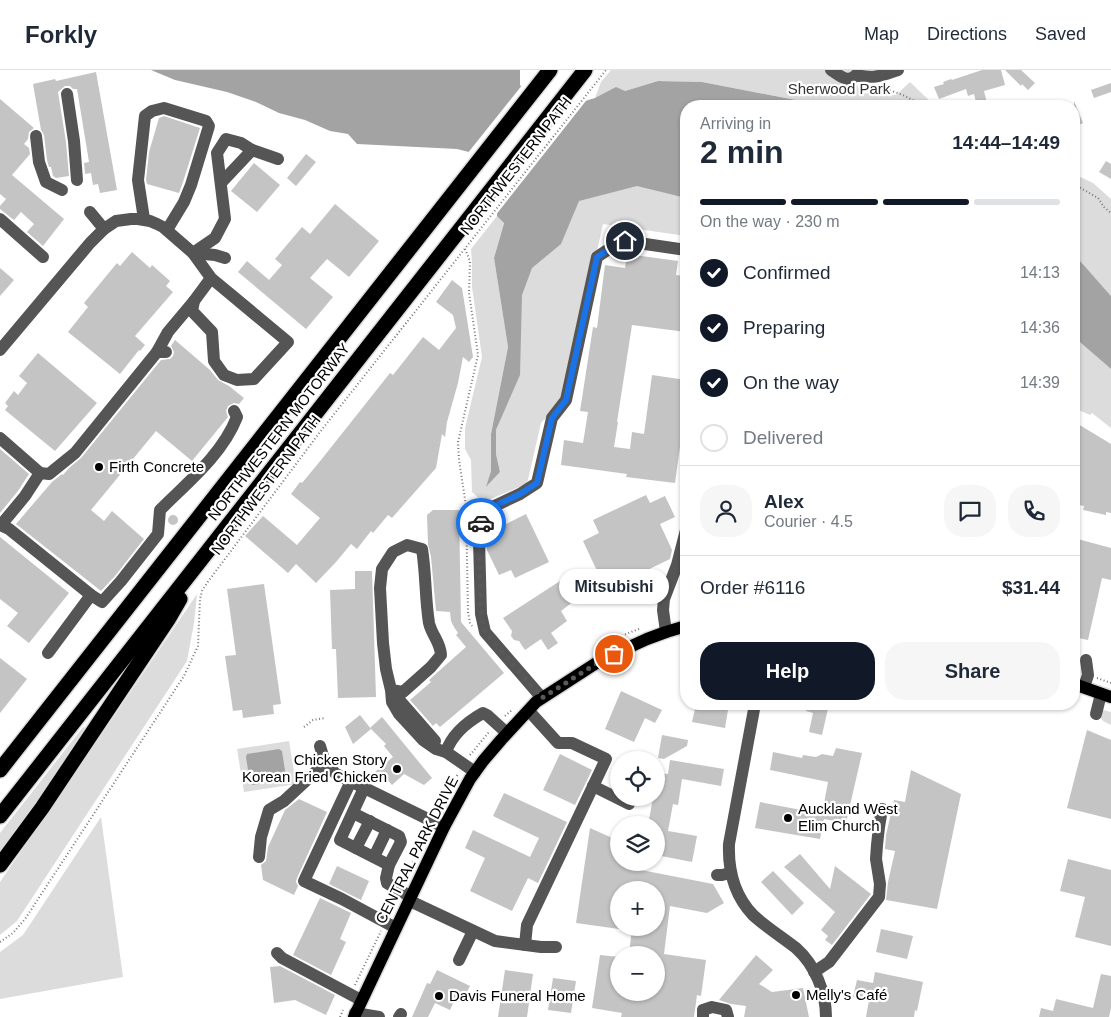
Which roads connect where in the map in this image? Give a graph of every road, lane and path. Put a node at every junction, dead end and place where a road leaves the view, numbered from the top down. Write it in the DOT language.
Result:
graph roads {
  1 [pos="585,70"];
  2 [pos="606,70"];
  3 [pos="832,70"];
  4 [pos="898,70"];
  5 [pos="550,71"];
  6 [pos="861,87"];
  7 [pos="67,94"];
  8 [pos="914,100"];
  9 [pos="36,136"];
  10 [pos="252,150"];
  11 [pos="278,159"];
  12 [pos="77,180"];
  13 [pos="221,183"];
  14 [pos="1080,188"];
  15 [pos="62,190"];
  16 [pos="90,212"];
  17 [pos="1111,212"];
  18 [pos="0,219"];
  19 [pos="144,219"];
  20 [pos="104,228"];
  21 [pos="167,230"];
  22 [pos="465,249"];
  23 [pos="680,249"];
  24 [pos="193,253"];
  25 [pos="43,257"];
  26 [pos="224,258"];
  27 [pos="211,278"];
  28 [pos="194,301"];
  29 [pos="0,350"];
  30 [pos="234,410"];
  31 [pos="0,438"];
  32 [pos="40,473"];
  33 [pos="1,525"];
  34 [pos="215,542"];
  35 [pos="680,553"];
  36 [pos="91,595"];
  37 [pos="680,628"];
  38 [pos="476,630"];
  39 [pos="666,632"];
  40 [pos="48,653"];
  41 [pos="1086,660"];
  42 [pos="1080,685"];
  43 [pos="1080,686"];
  44 [pos="391,690"];
  45 [pos="1106,695"];
  46 [pos="542,698"];
  47 [pos="754,710"];
  48 [pos="529,711"];
  49 [pos="1096,714"];
  50 [pos="325,718"];
  51 [pos="304,727"];
  52 [pos="507,733"];
  53 [pos="320,746"];
  54 [pos="446,752"];
  55 [pos="326,764"];
  56 [pos="0,770"];
  57 [pos="475,772"];
  58 [pos="351,781"];
  59 [pos="593,786"];
  60 [pos="364,788"];
  61 [pos="610,794"];
  62 [pos="882,808"];
  63 [pos="352,813"];
  64 [pos="0,816"];
  65 [pos="370,821"];
  66 [pos="444,827"];
  67 [pos="388,830"];
  68 [pos="356,848"];
  69 [pos="259,857"];
  70 [pos="374,857"];
  71 [pos="0,865"];
  72 [pos="389,865"];
  73 [pos="730,873"];
  74 [pos="717,875"];
  75 [pos="410,899"];
  76 [pos="396,928"];
  77 [pos="473,931"];
  78 [pos="0,942"];
  79 [pos="525,945"];
  80 [pos="556,947"];
  81 [pos="277,953"];
  82 [pos="459,960"];
  83 [pos="814,972"];
  84 [pos="361,1000"];
  85 [pos="354,1015"];
  86 [pos="379,1017"];
  87 [pos="703,1017"];
  88 [pos="728,1017"];
  89 [pos="826,1017"];
  1 -- 34 [label="highway, NORTHWESTERN MOTORWAY"];
  2 -- 22 [label="path, NORTHWESTERN PATH"];
  3 -- 4 [label="street"];
  5 -- 56 [label="highway, NORTHWESTERN MOTORWAY"];
  6 -- 8 [label="path"];
  7 -- 12 [label="street"];
  9 -- 15 [label="street"];
  10 -- 11 [label="street"];
  10 -- 13 [label="street"];
  10 -- 13 [label="street"];
  13 -- 24 [label="street"];
  14 -- 17 [label="path"];
  16 -- 20 [label="street"];
  18 -- 25 [label="street"];
  19 -- 20 [label="street"];
  19 -- 21 [label="street"];
  19 -- 21 [label="street"];
  20 -- 29 [label="street"];
  21 -- 24 [label="street"];
  22 -- 38 [label="path"];
  22 -- 78 [label="path, NORTHWESTERN PATH"];
  23 -- 46 [label="street"];
  24 -- 26 [label="street"];
  24 -- 27 [label="street"];
  27 -- 28 [label="street"];
  27 -- 28 [label="street"];
  28 -- 32 [label="street"];
  30 -- 36 [label="street"];
  31 -- 32 [label="street"];
  32 -- 33 [label="street"];
  33 -- 36 [label="street"];
  34 -- 64 [label="highway, NORTHWESTERN MOTORWAY"];
  34 -- 71 [label="highway"];
  35 -- 39 [label="street"];
  36 -- 40 [label="street"];
  37 -- 39 [label="main road, CENTRAL PARK DRIVE"];
  39 -- 46 [label="main road, CENTRAL PARK DRIVE"];
  41 -- 42 [label="street"];
  43 -- 45 [label="main road"];
  44 -- 44 [label="street"];
  44 -- 54 [label="street"];
  45 -- 49 [label="street"];
  46 -- 48 [label="main road, CENTRAL PARK DRIVE"];
  47 -- 73 [label="street"];
  48 -- 52 [label="main road, CENTRAL PARK DRIVE"];
  48 -- 59 [label="street"];
  50 -- 51 [label="path"];
  52 -- 54 [label="street"];
  52 -- 57 [label="main road, CENTRAL PARK DRIVE"];
  53 -- 55 [label="street"];
  54 -- 57 [label="street"];
  55 -- 58 [label="street"];
  55 -- 69 [label="street"];
  57 -- 66 [label="main road, CENTRAL PARK DRIVE"];
  58 -- 60 [label="street"];
  58 -- 76 [label="street"];
  59 -- 61 [label="street"];
  59 -- 79 [label="street"];
  60 -- 63 [label="street"];
  60 -- 66 [label="street"];
  62 -- 83 [label="street"];
  63 -- 65 [label="street"];
  63 -- 68 [label="street"];
  65 -- 67 [label="street"];
  65 -- 68 [label="street"];
  66 -- 75 [label="main road, CENTRAL PARK DRIVE"];
  67 -- 70 [label="street"];
  67 -- 72 [label="street"];
  68 -- 70 [label="street"];
  70 -- 72 [label="street"];
  72 -- 75 [label="street"];
  73 -- 74 [label="street"];
  73 -- 83 [label="street"];
  75 -- 76 [label="main road, CENTRAL PARK DRIVE"];
  75 -- 77 [label="street"];
  76 -- 84 [label="main road, CENTRAL PARK DRIVE"];
  77 -- 79 [label="street"];
  77 -- 82 [label="street"];
  79 -- 80 [label="street"];
  81 -- 84 [label="street"];
  83 -- 89 [label="street"];
  84 -- 85 [label="main road, CENTRAL PARK DRIVE"];
  85 -- 86 [label="street"];
  87 -- 88 [label="street"];
}
